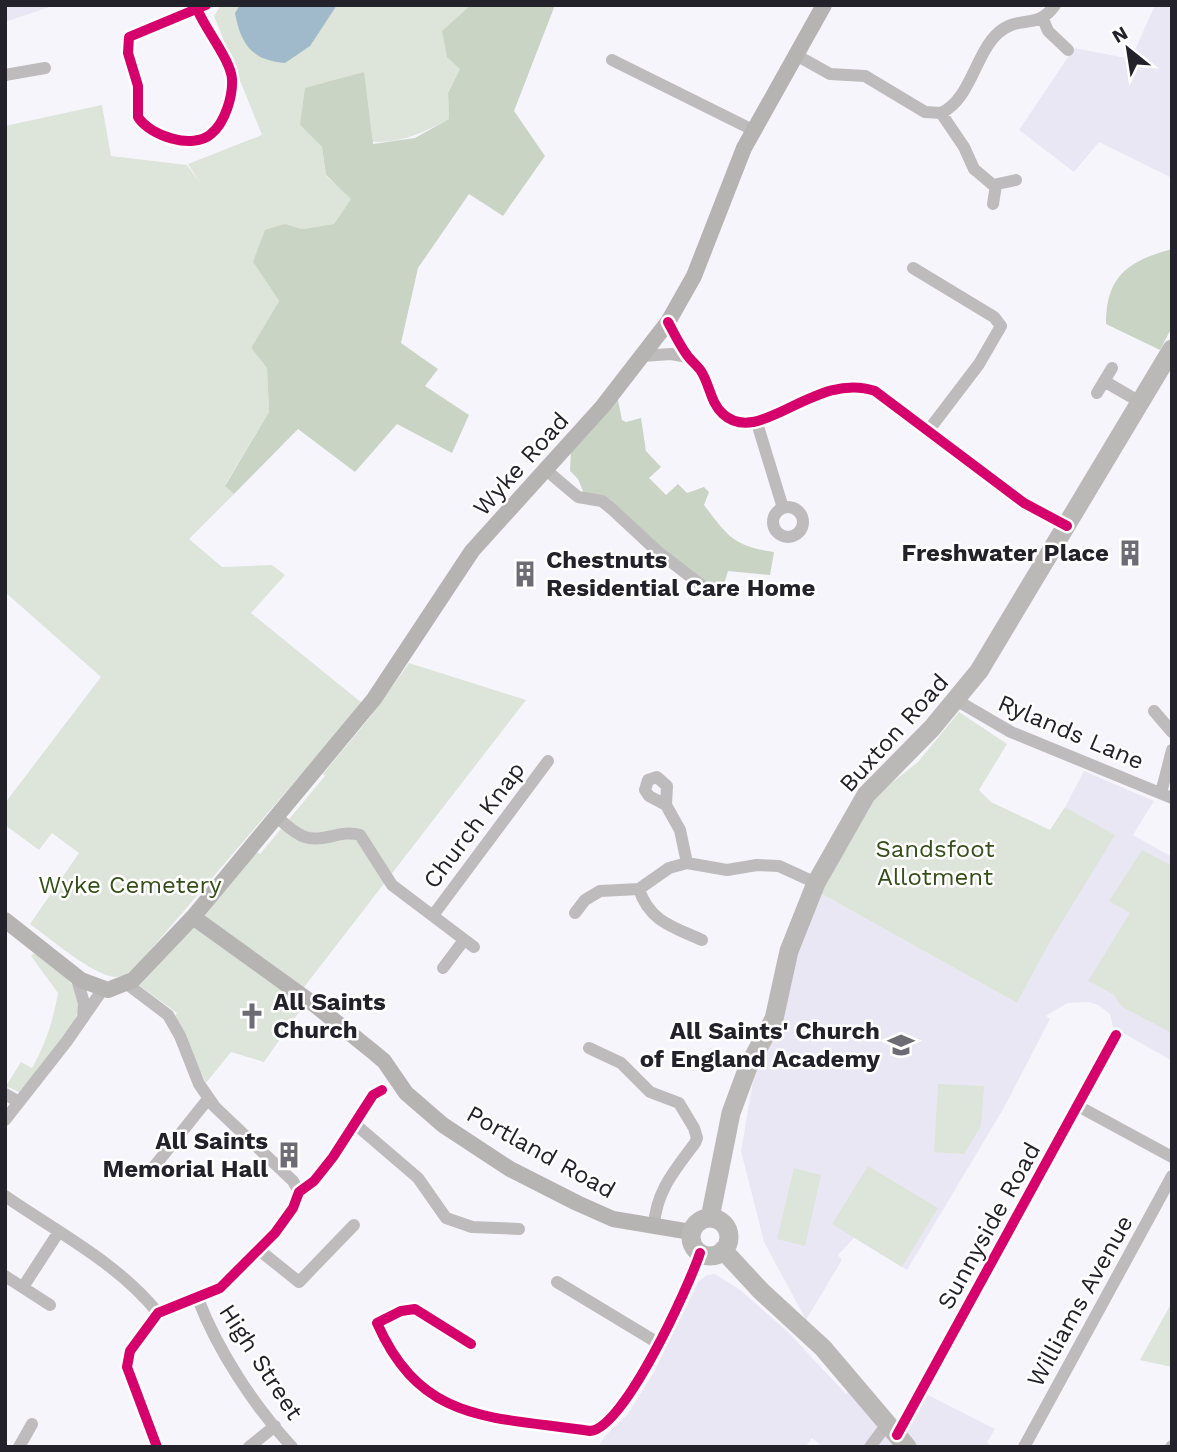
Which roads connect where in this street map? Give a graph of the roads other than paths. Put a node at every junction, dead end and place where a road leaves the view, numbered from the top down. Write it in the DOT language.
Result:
graph roads {
  1 [pos="824,5"];
  2 [pos="1055,5"];
  3 [pos="202,8"];
  4 [pos="1043,19"];
  5 [pos="1068,50"];
  6 [pos="796,55"];
  7 [pos="612,60"];
  8 [pos="45,68"];
  9 [pos="5,75"];
  10 [pos="941,113"];
  11 [pos="753,130"];
  12 [pos="1016,180"];
  13 [pos="996,185"];
  14 [pos="993,204"];
  15 [pos="913,268"];
  16 [pos="668,321"];
  17 [pos="1172,349"];
  18 [pos="642,356"];
  19 [pos="688,357"];
  20 [pos="1112,368"];
  21 [pos="1104,381"];
  22 [pos="1097,393"];
  23 [pos="1140,402"];
  24 [pos="757,423"];
  25 [pos="928,431"];
  26 [pos="546,470"];
  27 [pos="783,508"];
  28 [pos="1067,526"];
  29 [pos="709,591"];
  30 [pos="956,700"];
  31 [pos="1154,710"];
  32 [pos="1172,732"];
  33 [pos="1172,750"];
  34 [pos="548,761"];
  35 [pos="1166,795"];
  36 [pos="666,806"];
  37 [pos="277,817"];
  38 [pos="687,863"];
  39 [pos="816,883"];
  40 [pos="639,888"];
  41 [pos="575,913"];
  42 [pos="435,914"];
  43 [pos="193,917"];
  44 [pos="5,920"];
  45 [pos="702,940"];
  46 [pos="443,968"];
  47 [pos="76,976"];
  48 [pos="127,984"];
  49 [pos="103,989"];
  50 [pos="82,1022"];
  51 [pos="1116,1035"];
  52 [pos="589,1048"];
  53 [pos="382,1090"];
  54 [pos="5,1094"];
  55 [pos="208,1098"];
  56 [pos="19,1102"];
  57 [pos="1078,1106"];
  58 [pos="5,1120"];
  59 [pos="355,1124"];
  60 [pos="1172,1157"];
  61 [pos="153,1168"];
  62 [pos="1172,1175"];
  63 [pos="299,1192"];
  64 [pos="5,1196"];
  65 [pos="710,1218"];
  66 [pos="354,1225"];
  67 [pos="653,1226"];
  68 [pos="519,1229"];
  69 [pos="691,1232"];
  70 [pos="58,1233"];
  71 [pos="259,1250"];
  72 [pos="723,1250"];
  73 [pos="700,1253"];
  74 [pos="5,1276"];
  75 [pos="557,1282"];
  76 [pos="23,1287"];
  77 [pos="198,1298"];
  78 [pos="50,1305"];
  79 [pos="158,1314"];
  80 [pos="658,1343"];
  81 [pos="471,1344"];
  82 [pos="32,1424"];
  83 [pos="275,1426"];
  84 [pos="897,1435"];
  85 [pos="19,1447"];
  86 [pos="157,1447"];
  87 [pos="249,1447"];
  88 [pos="292,1447"];
  89 [pos="870,1447"];
  90 [pos="1024,1447"];
  1 -- 6 [label="main road, Wyke Road"];
  2 -- 4 [label="street"];
  3 -- 3 [label="street"];
  4 -- 5 [label="street"];
  4 -- 10 [label="street"];
  6 -- 10 [label="street"];
  6 -- 11 [label="main road, Wyke Road"];
  7 -- 11 [label="street"];
  8 -- 9 [label="street"];
  10 -- 13 [label="street"];
  11 -- 16 [label="main road, Wyke Road"];
  12 -- 13 [label="street"];
  13 -- 14 [label="street"];
  15 -- 25 [label="street"];
  16 -- 18 [label="main road, Wyke Road"];
  16 -- 19 [label="street"];
  17 -- 23 [label="highway, Buxton Road"];
  18 -- 19 [label="street"];
  18 -- 26 [label="main road, Wyke Road"];
  19 -- 24 [label="street"];
  20 -- 21 [label="street"];
  21 -- 22 [label="street"];
  21 -- 23 [label="street"];
  23 -- 28 [label="highway, Buxton Road"];
  24 -- 25 [label="street"];
  24 -- 27 [label="street"];
  25 -- 28 [label="street"];
  26 -- 29 [label="street"];
  26 -- 37 [label="main road, Wyke Road"];
  28 -- 30 [label="highway, Buxton Road"];
  30 -- 35 [label="street, Rylands Lane"];
  30 -- 39 [label="highway, Buxton Road"];
  31 -- 32 [label="street"];
  33 -- 35 [label="street"];
  34 -- 42 [label="street, Church Knap"];
  36 -- 38 [label="street"];
  37 -- 42 [label="street, Church Knap"];
  37 -- 43 [label="main road, Wyke Road"];
  38 -- 39 [label="street"];
  38 -- 40 [label="street"];
  39 -- 65 [label="highway, Buxton Road"];
  40 -- 41 [label="street"];
  40 -- 45 [label="street"];
  42 -- 46 [label="street, Church Knap"];
  43 -- 48 [label="main road, Wyke Road"];
  43 -- 67 [label="main road, Portland Road"];
  44 -- 47 [label="main road"];
  47 -- 49 [label="main road"];
  47 -- 50 [label="street"];
  48 -- 49 [label="main road"];
  48 -- 55 [label="street"];
  49 -- 50 [label="street"];
  50 -- 56 [label="street"];
  51 -- 57 [label="street, Sunnyside Road"];
  52 -- 67 [label="street"];
  53 -- 59 [label="street"];
  54 -- 56 [label="street"];
  55 -- 61 [label="street"];
  55 -- 63 [label="street"];
  56 -- 58 [label="street"];
  57 -- 60 [label="street"];
  57 -- 84 [label="street, Sunnyside Road"];
  59 -- 63 [label="street"];
  59 -- 68 [label="street"];
  62 -- 90 [label="street, Williams Avenue"];
  63 -- 71 [label="street"];
  64 -- 70 [label="street"];
  65 -- 69 [label="highway"];
  65 -- 72 [label="highway"];
  66 -- 71 [label="street"];
  67 -- 69 [label="main road, Portland Road"];
  69 -- 73 [label="highway"];
  70 -- 76 [label="street"];
  70 -- 79 [label="street"];
  71 -- 77 [label="street"];
  72 -- 73 [label="highway"];
  72 -- 84 [label="highway"];
  73 -- 80 [label="street"];
  74 -- 76 [label="street"];
  75 -- 80 [label="street"];
  76 -- 78 [label="street"];
  77 -- 79 [label="street"];
  77 -- 83 [label="street, High Street"];
  79 -- 86 [label="street"];
  80 -- 81 [label="street"];
  82 -- 85 [label="street"];
  83 -- 87 [label="street"];
  83 -- 88 [label="street, High Street"];
  84 -- 89 [label="street, Sunnyside Road"];
}
